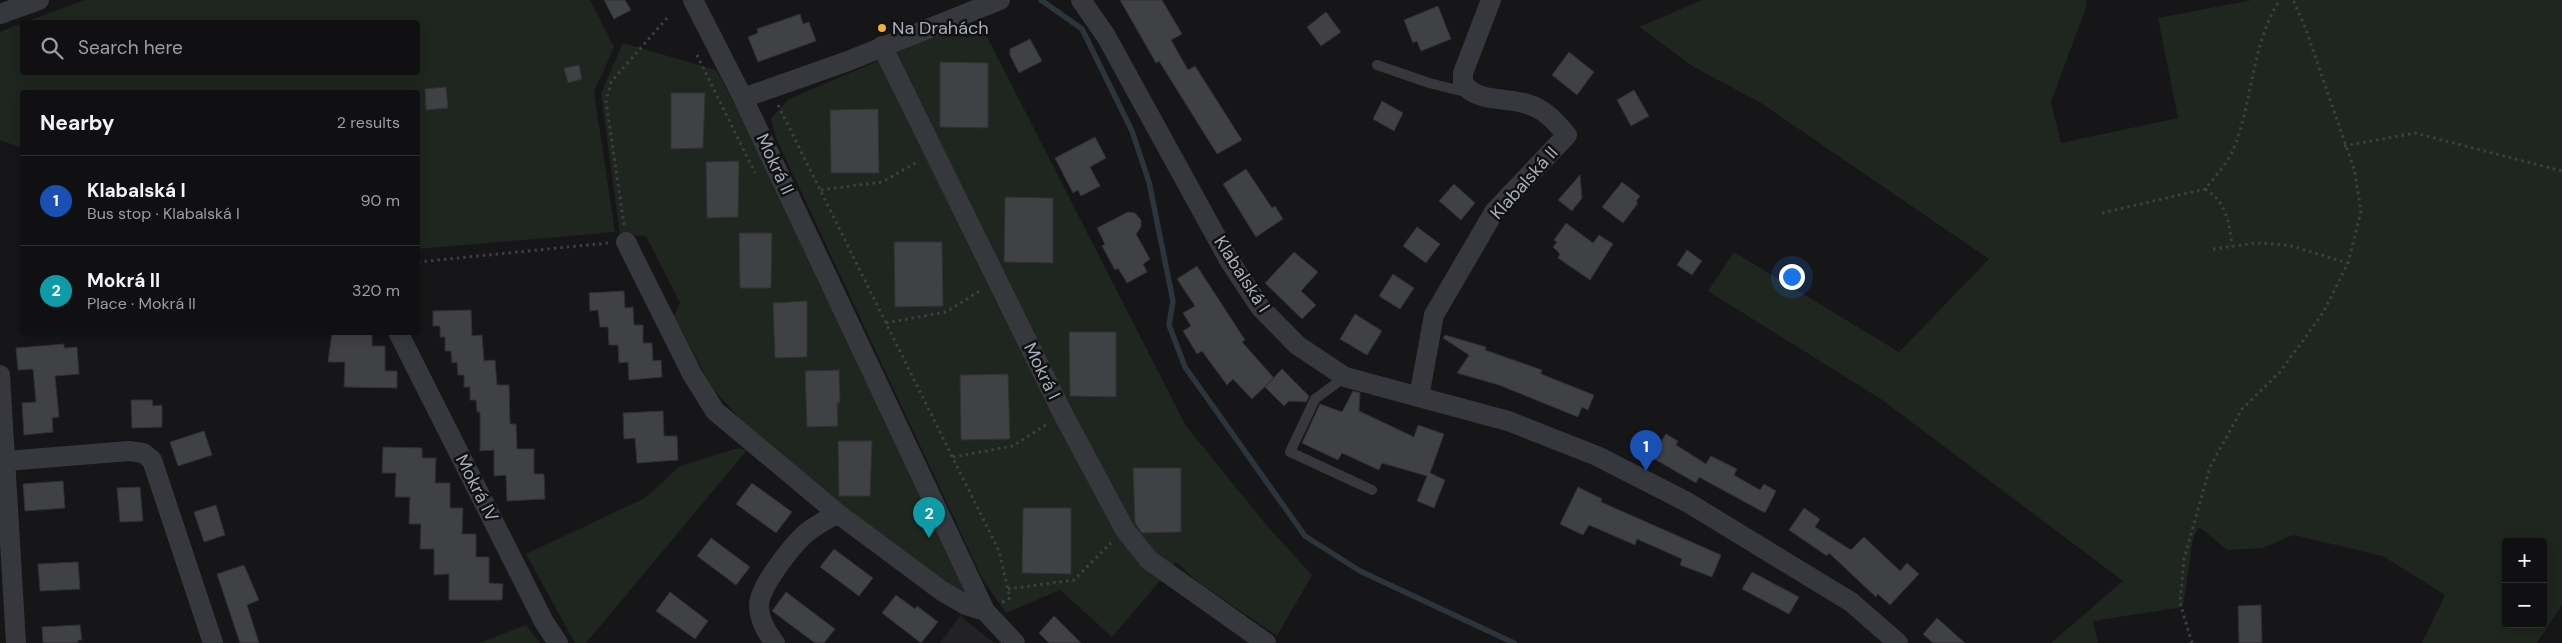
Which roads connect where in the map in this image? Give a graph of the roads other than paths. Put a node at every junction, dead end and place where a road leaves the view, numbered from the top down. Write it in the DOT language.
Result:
graph roads {
  1 [pos="38,0"];
  2 [pos="692,0"];
  3 [pos="1000,0"];
  4 [pos="1081,0"];
  5 [pos="1491,0"];
  6 [pos="0,14"];
  7 [pos="882,46"];
  8 [pos="1377,65"];
  9 [pos="1473,94"];
  10 [pos="743,98"];
  11 [pos="626,242"];
  12 [pos="400,335"];
  13 [pos="0,375"];
  14 [pos="1345,377"];
  15 [pos="1419,397"];
  16 [pos="6,461"];
  17 [pos="1372,490"];
  18 [pos="837,513"];
  19 [pos="985,611"];
  20 [pos="16,643"];
  21 [pos="213,643"];
  22 [pos="558,643"];
  23 [pos="775,643"];
  24 [pos="1015,643"];
  25 [pos="1266,643"];
  26 [pos="1898,643"];
  1 -- 6 [label="street"];
  2 -- 10 [label="street"];
  3 -- 7 [label="street"];
  4 -- 14 [label="street, Klabalská I"];
  5 -- 9 [label="street"];
  7 -- 10 [label="street"];
  7 -- 25 [label="street, Mokrá I"];
  8 -- 9 [label="lane"];
  9 -- 15 [label="street, Klabalská II"];
  10 -- 19 [label="street, Mokrá II"];
  11 -- 18 [label="street, Mokrá II"];
  12 -- 22 [label="street, Mokrá IV"];
  13 -- 16 [label="street"];
  14 -- 15 [label="street, Klabalská I"];
  14 -- 17 [label="lane"];
  15 -- 26 [label="street, Klabalská I"];
  16 -- 20 [label="street"];
  16 -- 21 [label="street"];
  18 -- 19 [label="street, Mokrá II"];
  18 -- 23 [label="street"];
  19 -- 24 [label="street, Mokrá II"];
}
